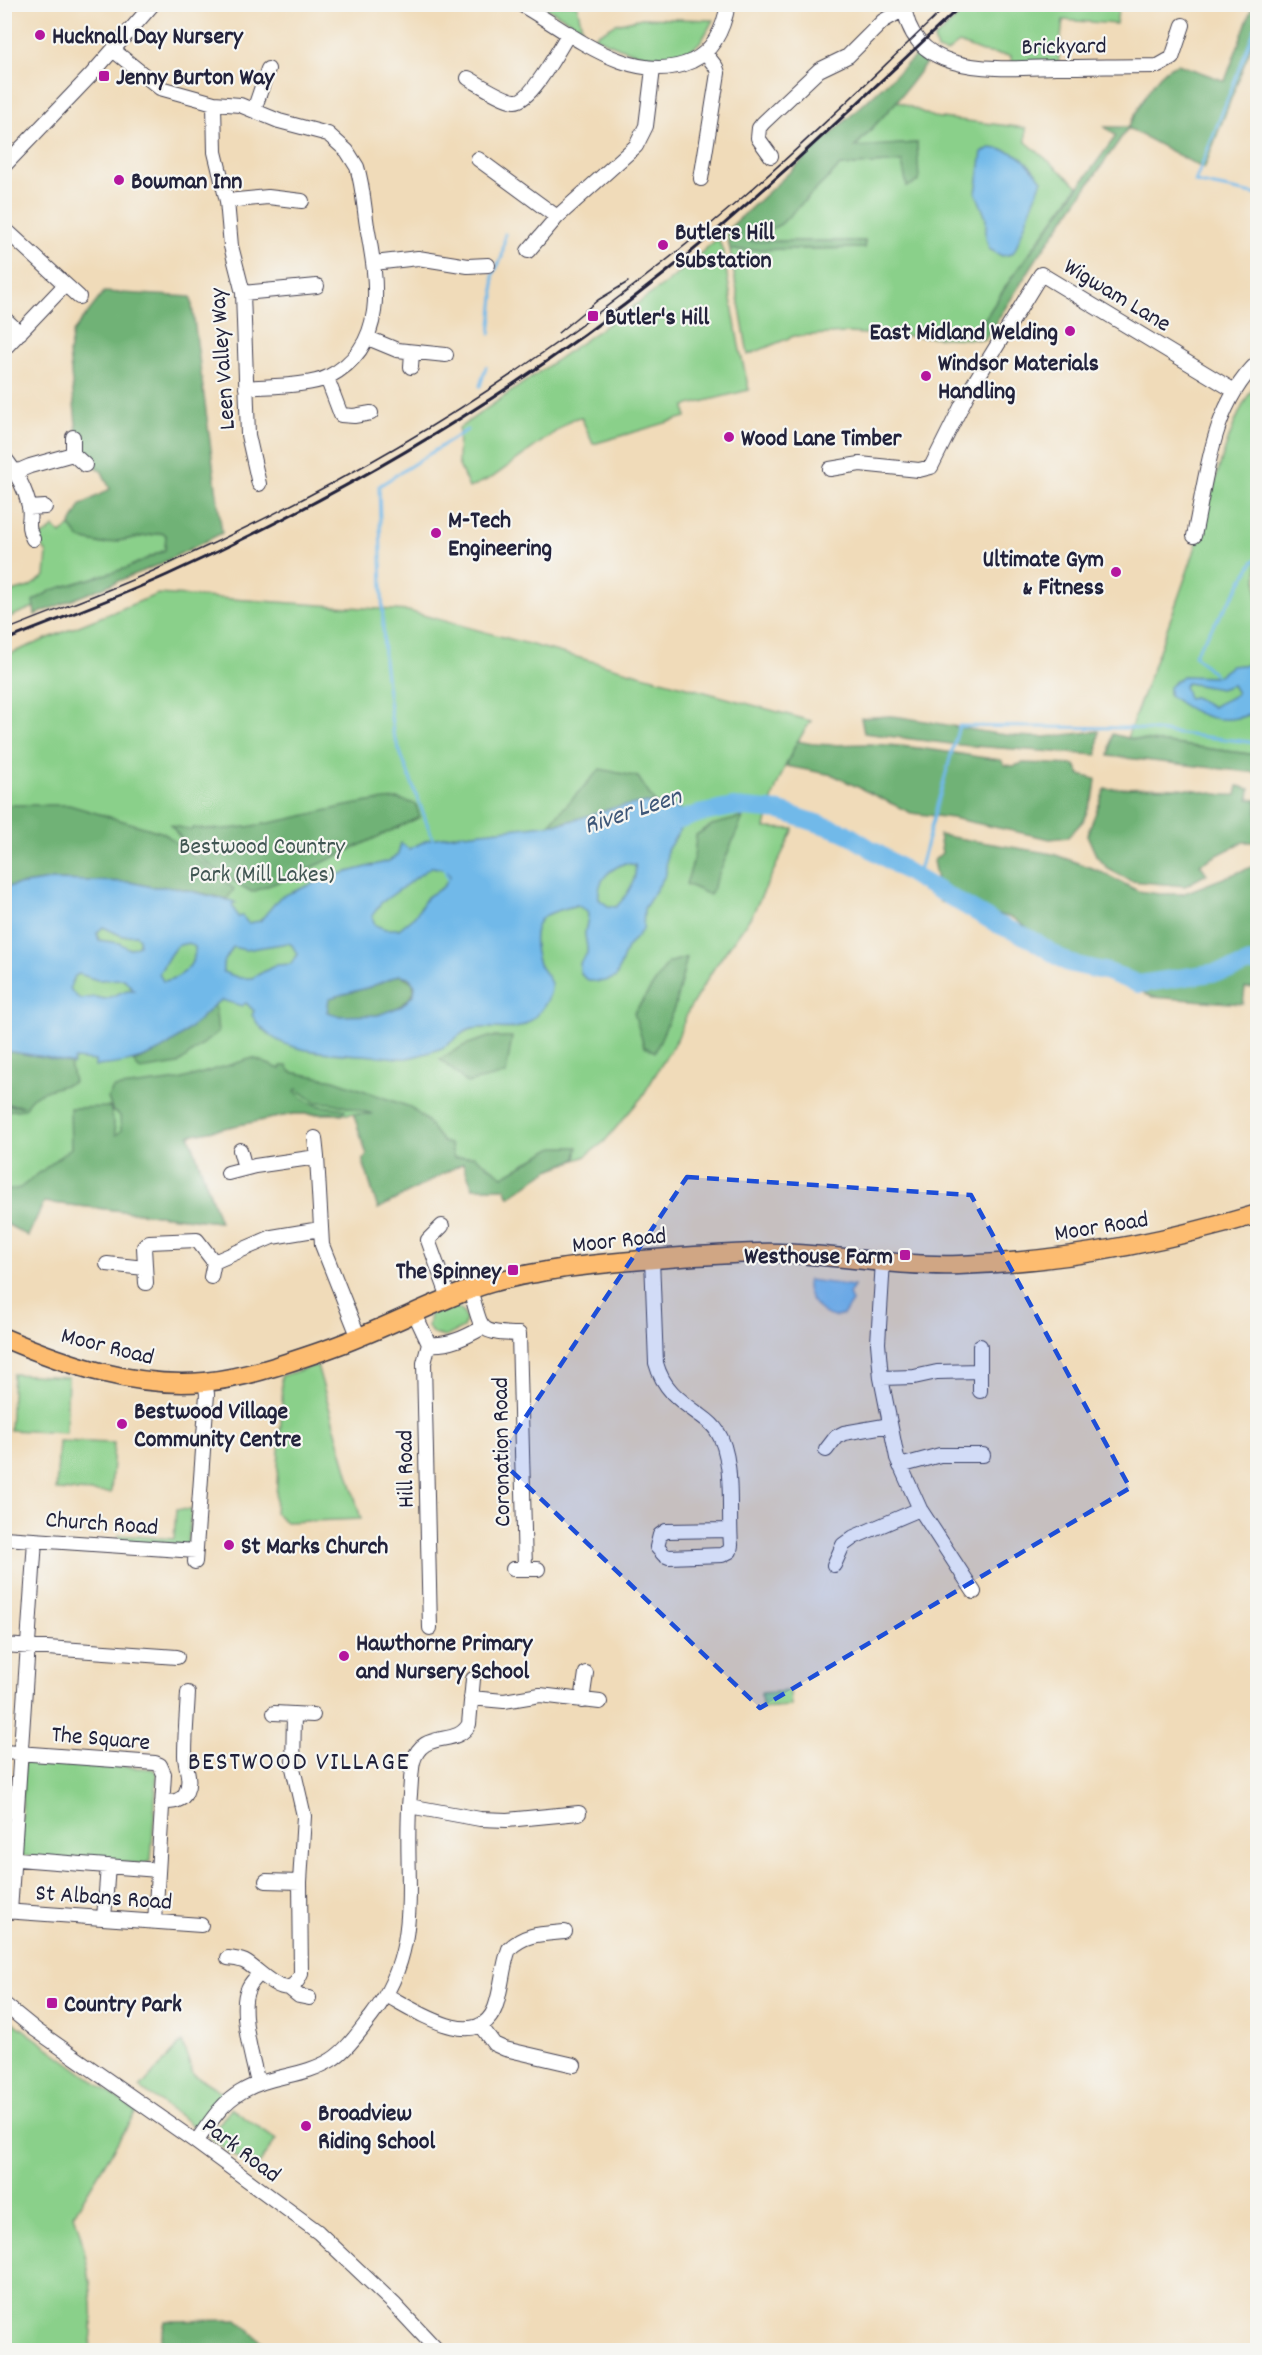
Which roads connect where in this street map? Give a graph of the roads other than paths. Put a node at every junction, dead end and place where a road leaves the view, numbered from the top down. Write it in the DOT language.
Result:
graph roads {
  1 [pos="153,4"];
  2 [pos="520,4"];
  3 [pos="728,4"];
  4 [pos="904,7"];
  5 [pos="1183,26"];
  6 [pos="569,33"];
  7 [pos="113,50"];
  8 [pos="705,53"];
  9 [pos="268,69"];
  10 [pos="653,69"];
  11 [pos="468,78"];
  12 [pos="214,103"];
  13 [pos="254,110"];
  14 [pos="771,156"];
  15 [pos="478,159"];
  16 [pos="4,166"];
  17 [pos="701,179"];
  18 [pos="284,199"];
  19 [pos="227,201"];
  20 [pos="302,201"];
  21 [pos="284,214"];
  22 [pos="557,217"];
  23 [pos="7,231"];
  24 [pos="528,251"];
  25 [pos="374,263"];
  26 [pos="488,266"];
  27 [pos="65,285"];
  28 [pos="317,286"];
  29 [pos="243,293"];
  30 [pos="79,297"];
  31 [pos="4,318"];
  32 [pos="20,333"];
  33 [pos="368,338"];
  34 [pos="4,350"];
  35 [pos="412,352"];
  36 [pos="446,355"];
  37 [pos="1257,362"];
  38 [pos="411,367"];
  39 [pos="327,378"];
  40 [pos="246,388"];
  41 [pos="1233,390"];
  42 [pos="371,413"];
  43 [pos="73,437"];
  44 [pos="73,453"];
  45 [pos="4,457"];
  46 [pos="85,465"];
  47 [pos="830,469"];
  48 [pos="16,472"];
  49 [pos="258,484"];
  50 [pos="45,507"];
  51 [pos="29,508"];
  52 [pos="1194,536"];
  53 [pos="33,539"];
  54 [pos="315,1138"];
  55 [pos="240,1150"];
  56 [pos="317,1157"];
  57 [pos="245,1168"];
  58 [pos="228,1173"];
  59 [pos="1257,1214"];
  60 [pos="442,1226"];
  61 [pos="320,1229"];
  62 [pos="652,1259"];
  63 [pos="214,1262"];
  64 [pos="883,1262"];
  65 [pos="107,1264"];
  66 [pos="146,1268"];
  67 [pos="211,1277"];
  68 [pos="146,1283"];
  69 [pos="470,1290"];
  70 [pos="450,1298"];
  71 [pos="414,1312"];
  72 [pos="482,1328"];
  73 [pos="4,1338"];
  74 [pos="359,1338"];
  75 [pos="429,1344"];
  76 [pos="980,1346"];
  77 [pos="980,1371"];
  78 [pos="881,1378"];
  79 [pos="205,1382"];
  80 [pos="980,1391"];
  81 [pos="890,1425"];
  82 [pos="826,1450"];
  83 [pos="983,1455"];
  84 [pos="900,1466"];
  85 [pos="920,1509"];
  86 [pos="730,1530"];
  87 [pos="831,1535"];
  88 [pos="4,1538"];
  89 [pos="35,1540"];
  90 [pos="843,1545"];
  91 [pos="834,1565"];
  92 [pos="525,1569"];
  93 [pos="974,1592"];
  94 [pos="430,1628"];
  95 [pos="4,1645"];
  96 [pos="28,1646"];
  97 [pos="177,1657"];
  98 [pos="586,1673"];
  99 [pos="473,1679"];
  100 [pos="188,1693"];
  101 [pos="471,1698"];
  102 [pos="582,1701"];
  103 [pos="600,1702"];
  104 [pos="274,1713"];
  105 [pos="294,1714"];
  106 [pos="313,1716"];
  107 [pos="4,1752"];
  108 [pos="21,1753"];
  109 [pos="162,1803"];
  110 [pos="409,1806"];
  111 [pos="579,1813"];
  112 [pos="9,1858"];
  113 [pos="108,1866"];
  114 [pos="159,1870"];
  115 [pos="266,1881"];
  116 [pos="300,1882"];
  117 [pos="7,1911"];
  118 [pos="104,1918"];
  119 [pos="156,1922"];
  120 [pos="201,1925"];
  121 [pos="556,1929"];
  122 [pos="228,1958"];
  123 [pos="259,1974"];
  124 [pos="289,1988"];
  125 [pos="386,1995"];
  126 [pos="309,1998"];
  127 [pos="4,2004"];
  128 [pos="480,2025"];
  129 [pos="574,2065"];
  130 [pos="258,2083"];
  131 [pos="196,2142"];
  132 [pos="437,2350"];
  1 -- 7 [label="street"];
  2 -- 6 [label="street"];
  3 -- 8 [label="street"];
  4 -- 5 [label="street, Brickyard"];
  4 -- 14 [label="street"];
  6 -- 10 [label="street"];
  6 -- 11 [label="street"];
  7 -- 12 [label="street"];
  7 -- 16 [label="street"];
  8 -- 10 [label="street"];
  8 -- 17 [label="street"];
  9 -- 13 [label="street"];
  10 -- 22 [label="street"];
  12 -- 13 [label="street"];
  12 -- 19 [label="street, Leen Valley Way"];
  13 -- 25 [label="street"];
  15 -- 22 [label="street"];
  18 -- 19 [label="street"];
  18 -- 20 [label="street"];
  18 -- 21 [label="street"];
  19 -- 29 [label="street, Leen Valley Way"];
  22 -- 24 [label="street"];
  23 -- 27 [label="street"];
  25 -- 26 [label="street"];
  25 -- 33 [label="street"];
  27 -- 30 [label="street"];
  27 -- 32 [label="street"];
  28 -- 29 [label="street"];
  29 -- 40 [label="street, Leen Valley Way"];
  31 -- 32 [label="street"];
  32 -- 34 [label="street"];
  33 -- 35 [label="street"];
  33 -- 39 [label="street"];
  35 -- 36 [label="street"];
  35 -- 38 [label="street"];
  37 -- 41 [label="street"];
  39 -- 40 [label="street"];
  39 -- 42 [label="street"];
  40 -- 49 [label="street, Leen Valley Way"];
  41 -- 47 [label="street, Wigwam Lane"];
  41 -- 52 [label="street"];
  43 -- 44 [label="street"];
  44 -- 46 [label="street"];
  44 -- 48 [label="street"];
  45 -- 48 [label="street"];
  48 -- 51 [label="street"];
  50 -- 51 [label="street"];
  51 -- 53 [label="street"];
  54 -- 56 [label="street"];
  55 -- 57 [label="street"];
  56 -- 57 [label="street"];
  56 -- 61 [label="street"];
  57 -- 58 [label="street"];
  59 -- 64 [label="main road, Moor Road"];
  60 -- 70 [label="street"];
  61 -- 63 [label="street"];
  61 -- 74 [label="street"];
  62 -- 64 [label="main road, Moor Road"];
  62 -- 69 [label="main road, Moor Road"];
  62 -- 86 [label="street"];
  63 -- 66 [label="street"];
  63 -- 67 [label="street"];
  64 -- 78 [label="street"];
  65 -- 66 [label="street"];
  66 -- 68 [label="street"];
  69 -- 70 [label="main road, Moor Road"];
  69 -- 72 [label="street"];
  70 -- 71 [label="main road, Moor Road"];
  71 -- 74 [label="main road, Moor Road"];
  71 -- 75 [label="street"];
  72 -- 75 [label="street"];
  72 -- 92 [label="street, Coronation Road"];
  73 -- 79 [label="main road, Moor Road"];
  74 -- 79 [label="main road, Moor Road"];
  75 -- 94 [label="street, Hill Road"];
  76 -- 77 [label="street"];
  77 -- 78 [label="street"];
  77 -- 80 [label="street"];
  78 -- 81 [label="street"];
  79 -- 89 [label="street, Church Road"];
  81 -- 82 [label="street"];
  81 -- 84 [label="street"];
  83 -- 84 [label="street"];
  84 -- 85 [label="street"];
  85 -- 90 [label="street"];
  85 -- 93 [label="street"];
  86 -- 86 [label="street"];
  87 -- 90 [label="street"];
  88 -- 89 [label="street, Church Road"];
  89 -- 96 [label="street"];
  90 -- 91 [label="street"];
  95 -- 96 [label="street"];
  96 -- 97 [label="street"];
  96 -- 108 [label="street"];
  98 -- 102 [label="street"];
  99 -- 101 [label="street"];
  100 -- 109 [label="street"];
  101 -- 102 [label="street"];
  101 -- 110 [label="street"];
  102 -- 103 [label="street"];
  104 -- 105 [label="street"];
  105 -- 106 [label="street"];
  105 -- 116 [label="street"];
  107 -- 108 [label="street, The Square"];
  108 -- 109 [label="street, The Square"];
  108 -- 112 [label="street"];
  109 -- 114 [label="street, The Square"];
  110 -- 111 [label="street"];
  110 -- 125 [label="street"];
  112 -- 113 [label="street"];
  112 -- 117 [label="street"];
  113 -- 114 [label="street"];
  113 -- 118 [label="street"];
  114 -- 119 [label="street, The Square"];
  115 -- 116 [label="street"];
  116 -- 124 [label="street"];
  117 -- 118 [label="street, St Albans Road"];
  118 -- 119 [label="street, St Albans Road"];
  119 -- 120 [label="street, St Albans Road"];
  121 -- 128 [label="street"];
  122 -- 123 [label="street"];
  123 -- 124 [label="street"];
  123 -- 130 [label="street"];
  124 -- 126 [label="street"];
  125 -- 128 [label="street"];
  125 -- 130 [label="street"];
  127 -- 131 [label="street, Park Road"];
  128 -- 129 [label="street"];
  130 -- 131 [label="street"];
  131 -- 132 [label="street, Park Road"];
}
